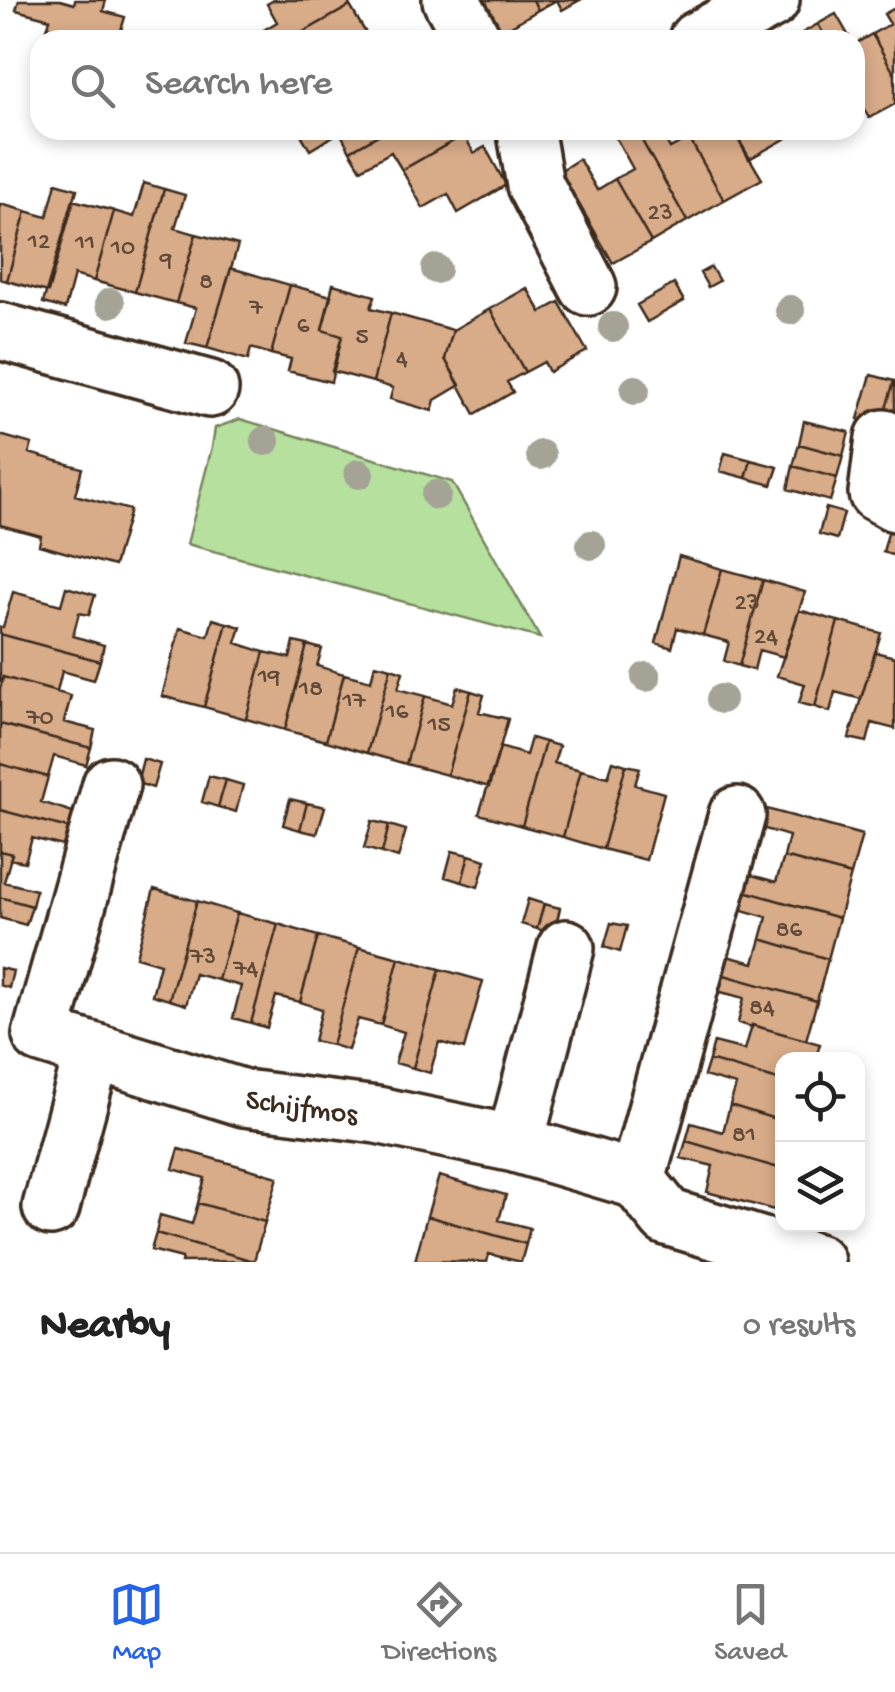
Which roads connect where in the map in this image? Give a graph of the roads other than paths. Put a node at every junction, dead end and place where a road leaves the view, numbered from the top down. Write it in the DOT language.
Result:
graph roads {
  1 [pos="450,0"];
  2 [pos="770,0"];
  3 [pos="467,30"];
  4 [pos="715,30"];
  5 [pos="529,140"];
  6 [pos="588,287"];
  7 [pos="0,331"];
  8 [pos="210,390"];
  9 [pos="884,438"];
  10 [pos="895,503"];
  11 [pos="111,785"];
  12 [pos="737,815"];
  13 [pos="566,948"];
  14 [pos="94,1051"];
  15 [pos="515,1144"];
  16 [pos="637,1180"];
  17 [pos="51,1207"];
  18 [pos="816,1262"];
  1 -- 3 [label="street"];
  2 -- 4 [label="street"];
  5 -- 6 [label="street"];
  7 -- 8 [label="street"];
  9 -- 10 [label="street"];
  11 -- 14 [label="street, Schijfmos"];
  12 -- 16 [label="street"];
  13 -- 15 [label="street"];
  14 -- 15 [label="street, Schijfmos"];
  14 -- 17 [label="street"];
  15 -- 16 [label="street, Schijfmos"];
  16 -- 18 [label="street"];
}
